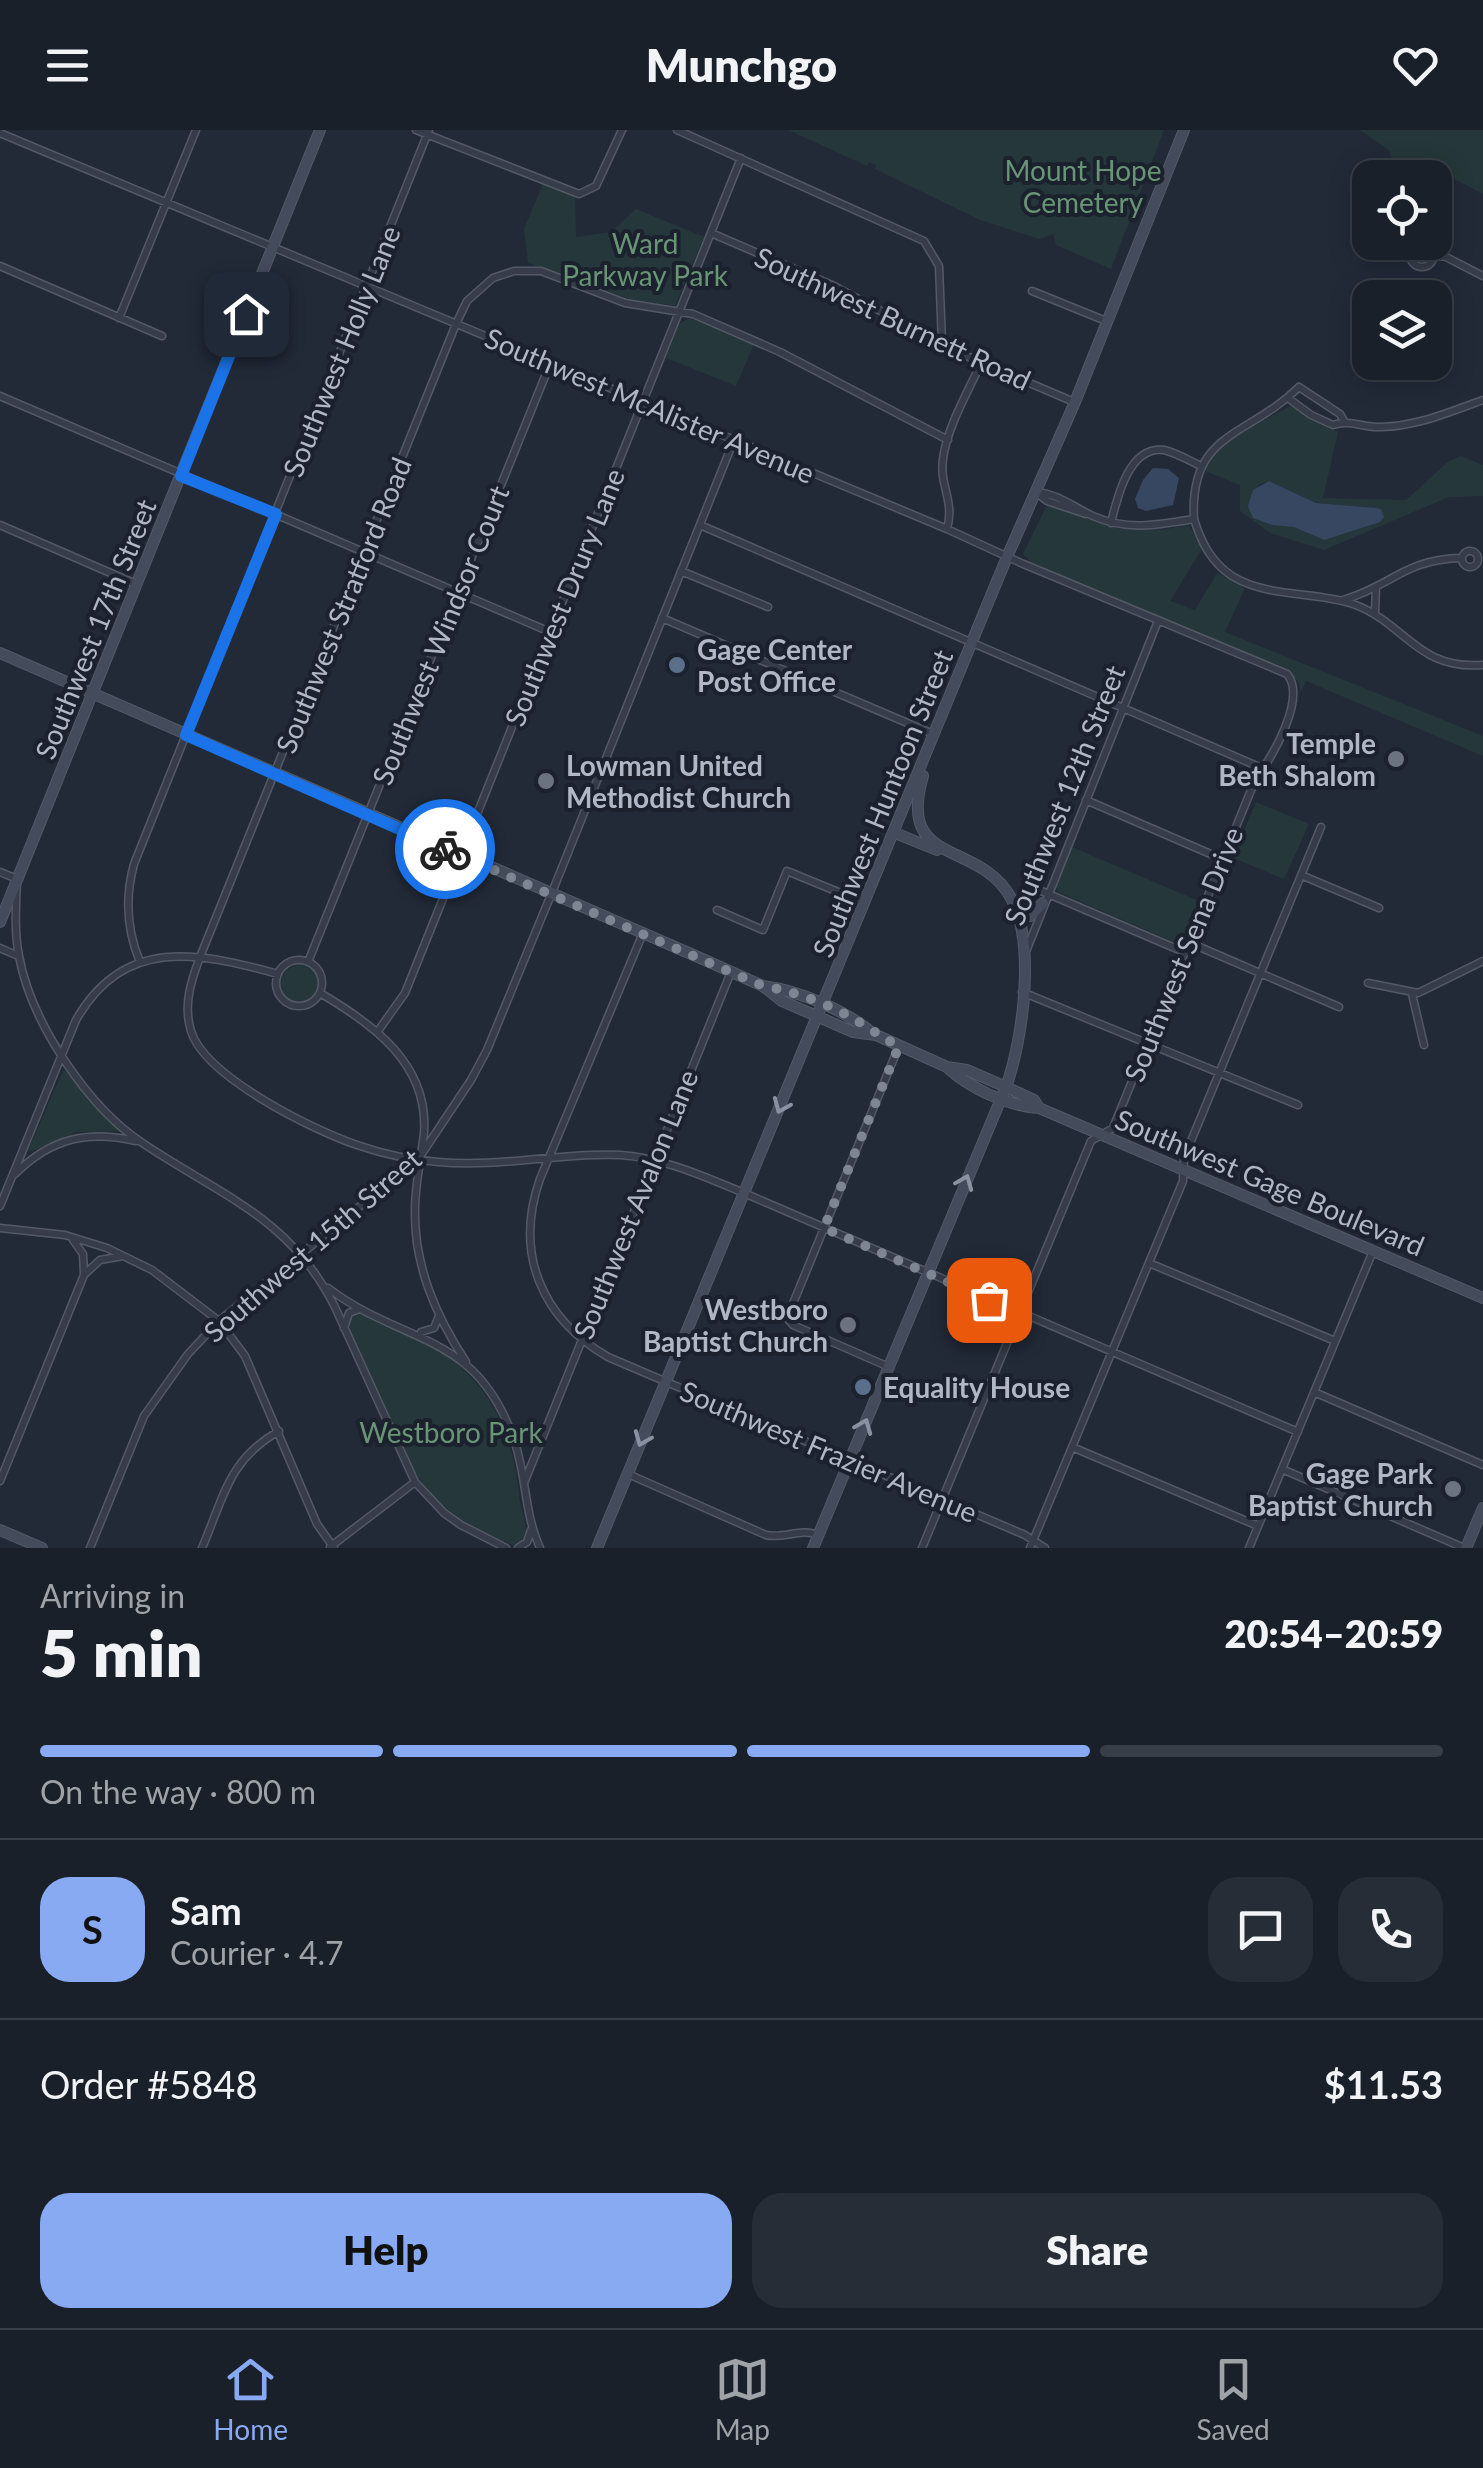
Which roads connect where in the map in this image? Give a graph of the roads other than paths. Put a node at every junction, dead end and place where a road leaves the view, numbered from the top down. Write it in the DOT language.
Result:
graph roads {
  1 [pos="196,130"];
  2 [pos="320,130"];
  3 [pos="416,130"];
  4 [pos="622,130"];
  5 [pos="676,130"];
  6 [pos="1184,130"];
  7 [pos="428,132"];
  8 [pos="0,134"];
  9 [pos="740,158"];
  10 [pos="166,204"];
  11 [pos="711,233"];
  12 [pos="272,249"];
  13 [pos="1452,260"];
  14 [pos="0,266"];
  15 [pos="1483,276"];
  16 [pos="366,287"];
  17 [pos="1032,291"];
  18 [pos="678,312"];
  19 [pos="119,318"];
  20 [pos="1108,322"];
  21 [pos="456,324"];
  22 [pos="162,336"];
  23 [pos="942,344"];
  24 [pos="981,363"];
  25 [pos="550,364"];
  26 [pos="0,396"];
  27 [pos="1288,398"];
  28 [pos="1483,400"];
  29 [pos="1075,402"];
  30 [pos="642,403"];
  31 [pos="1344,421"];
  32 [pos="734,440"];
  33 [pos="948,440"];
  34 [pos="1202,466"];
  35 [pos="181,476"];
  36 [pos="1036,492"];
  37 [pos="276,514"];
  38 [pos="1194,519"];
  39 [pos="1111,523"];
  40 [pos="0,525"];
  41 [pos="700,526"];
  42 [pos="946,528"];
  43 [pos="364,552"];
  44 [pos="1008,557"];
  45 [pos="1462,558"];
  46 [pos="681,571"];
  47 [pos="137,585"];
  48 [pos="1376,587"];
  49 [pos="458,591"];
  50 [pos="1339,601"];
  51 [pos="768,607"];
  52 [pos="1375,614"];
  53 [pos="662,618"];
  54 [pos="1158,620"];
  55 [pos="550,632"];
  56 [pos="972,643"];
  57 [pos="0,655"];
  58 [pos="1483,665"];
  59 [pos="1295,684"];
  60 [pos="92,694"];
  61 [pos="1122,709"];
  62 [pos="934,734"];
  63 [pos="186,735"];
  64 [pos="927,752"];
  65 [pos="1264,768"];
  66 [pos="274,774"];
  67 [pos="1085,800"];
  68 [pos="368,815"];
  69 [pos="1321,827"];
  70 [pos="895,833"];
  71 [pos="460,856"];
  72 [pos="1222,859"];
  73 [pos="971,862"];
  74 [pos="0,872"];
  75 [pos="1301,874"];
  76 [pos="17,880"];
  77 [pos="552,894"];
  78 [pos="1043,895"];
  79 [pos="866,903"];
  80 [pos="1015,908"];
  81 [pos="1379,908"];
  82 [pos="717,910"];
  83 [pos="0,922"];
  84 [pos="643,933"];
  85 [pos="1188,942"];
  86 [pos="0,948"];
  87 [pos="1184,952"];
  88 [pos="200,957"];
  89 [pos="19,958"];
  90 [pos="1483,961"];
  91 [pos="140,962"];
  92 [pos="308,962"];
  93 [pos="1023,962"];
  94 [pos="731,972"];
  95 [pos="1260,973"];
  96 [pos="278,974"];
  97 [pos="1368,983"];
  98 [pos="1022,992"];
  99 [pos="320,993"];
  100 [pos="1412,994"];
  101 [pos="1339,1007"];
  102 [pos="821,1011"];
  103 [pos="378,1031"];
  104 [pos="1147,1042"];
  105 [pos="1424,1045"];
  106 [pos="899,1046"];
  107 [pos="62,1056"];
  108 [pos="1220,1072"];
  109 [pos="1004,1092"];
  110 [pos="1298,1105"];
  111 [pos="1102,1135"];
  112 [pos="140,1142"];
  113 [pos="419,1158"];
  114 [pos="550,1159"];
  115 [pos="654,1160"];
  116 [pos="1184,1170"];
  117 [pos="11,1178"];
  118 [pos="744,1193"];
  119 [pos="0,1206"];
  120 [pos="0,1228"];
  121 [pos="824,1228"];
  122 [pos="65,1235"];
  123 [pos="1373,1251"];
  124 [pos="125,1256"];
  125 [pos="300,1256"];
  126 [pos="1149,1263"];
  127 [pos="928,1272"];
  128 [pos="84,1275"];
  129 [pos="324,1284"];
  130 [pos="1483,1298"];
  131 [pos="361,1309"];
  132 [pos="1020,1314"];
  133 [pos="439,1315"];
  134 [pos="219,1321"];
  135 [pos="344,1328"];
  136 [pos="418,1333"];
  137 [pos="580,1339"];
  138 [pos="1336,1341"];
  139 [pos="1111,1353"];
  140 [pos="466,1362"];
  141 [pos="889,1366"];
  142 [pos="666,1381"];
  143 [pos="1314,1392"];
  144 [pos="279,1431"];
  145 [pos="1298,1432"];
  146 [pos="514,1437"];
  147 [pos="540,1437"];
  148 [pos="1072,1448"];
  149 [pos="850,1460"];
  150 [pos="1483,1465"];
  151 [pos="1282,1470"];
  152 [pos="628,1474"];
  153 [pos="0,1482"];
  154 [pos="415,1482"];
  155 [pos="524,1482"];
  156 [pos="942,1499"];
  157 [pos="1483,1508"];
  158 [pos="1258,1526"];
  159 [pos="532,1528"];
  160 [pos="0,1530"];
  161 [pos="818,1536"];
  162 [pos="1032,1544"];
  163 [pos="332,1547"];
  164 [pos="1252,1547"];
  165 [pos="42,1548"];
  166 [pos="90,1548"];
  167 [pos="202,1548"];
  168 [pos="506,1548"];
  169 [pos="518,1548"];
  170 [pos="540,1548"];
  171 [pos="597,1548"];
  172 [pos="814,1548"];
  173 [pos="922,1548"];
  174 [pos="1045,1548"];
  175 [pos="1465,1548"];
  1 -- 10 [label="street"];
  2 -- 12 [label="main road, Southwest 17th Street"];
  3 -- 7 [label="street"];
  4 -- 7 [label="street"];
  5 -- 9 [label="street"];
  6 -- 20 [label="main road, Southwest Huntoon Street"];
  7 -- 16 [label="street, Southwest Holly Lane"];
  8 -- 10 [label="street, Southwest McAlister Avenue"];
  9 -- 11 [label="street, Southwest Drury Lane"];
  9 -- 23 [label="street"];
  10 -- 12 [label="street, Southwest McAlister Avenue"];
  10 -- 19 [label="street"];
  11 -- 18 [label="street, Southwest Drury Lane"];
  11 -- 23 [label="street, Southwest Burnett Road"];
  12 -- 16 [label="street, Southwest McAlister Avenue"];
  12 -- 35 [label="main road, Southwest 17th Street"];
  13 -- 15 [label="street"];
  14 -- 19 [label="street"];
  16 -- 21 [label="street, Southwest McAlister Avenue"];
  16 -- 37 [label="street, Southwest Holly Lane"];
  17 -- 20 [label="street"];
  18 -- 21 [label="street, Southwest Stratford Road"];
  18 -- 30 [label="street, Southwest Drury Lane"];
  18 -- 33 [label="street, Southwest Stratford Road"];
  19 -- 22 [label="street"];
  20 -- 29 [label="main road, Southwest Huntoon Street"];
  21 -- 25 [label="street, Southwest McAlister Avenue"];
  21 -- 43 [label="street, Southwest Stratford Road"];
  23 -- 24 [label="street, Southwest Burnett Road"];
  24 -- 29 [label="street, Southwest Burnett Road"];
  24 -- 33 [label="street"];
  25 -- 30 [label="street, Southwest McAlister Avenue"];
  25 -- 49 [label="street, Southwest Windsor Court"];
  26 -- 35 [label="street"];
  27 -- 31 [label="street"];
  27 -- 31 [label="street"];
  27 -- 34 [label="street"];
  28 -- 31 [label="street"];
  29 -- 36 [label="main road, Southwest Huntoon Street"];
  30 -- 32 [label="street, Southwest McAlister Avenue"];
  30 -- 55 [label="street, Southwest Drury Lane"];
  32 -- 41 [label="street, Southwest 15th Street"];
  32 -- 42 [label="street, Southwest McAlister Avenue"];
  33 -- 42 [label="street"];
  34 -- 38 [label="street"];
  34 -- 39 [label="street"];
  35 -- 37 [label="street"];
  35 -- 47 [label="main road, Southwest 17th Street"];
  36 -- 39 [label="street"];
  36 -- 44 [label="main road, Southwest Huntoon Street"];
  37 -- 43 [label="street"];
  37 -- 63 [label="street, Southwest Holly Lane"];
  38 -- 39 [label="street"];
  38 -- 50 [label="street"];
  40 -- 47 [label="street"];
  41 -- 46 [label="street, Southwest 15th Street"];
  41 -- 56 [label="street"];
  42 -- 44 [label="street, Southwest McAlister Avenue"];
  43 -- 49 [label="street"];
  43 -- 66 [label="street, Southwest Stratford Road"];
  44 -- 54 [label="street, Southwest McAlister Avenue"];
  44 -- 56 [label="main road, Southwest Huntoon Street"];
  45 -- 48 [label="street"];
  46 -- 51 [label="street"];
  46 -- 53 [label="street, Southwest 15th Street"];
  47 -- 60 [label="main road, Southwest 17th Street"];
  48 -- 50 [label="street"];
  48 -- 52 [label="street"];
  49 -- 55 [label="street"];
  49 -- 68 [label="street, Southwest Windsor Court"];
  50 -- 52 [label="street"];
  52 -- 58 [label="street"];
  53 -- 62 [label="street"];
  53 -- 77 [label="street, Southwest 15th Street"];
  54 -- 59 [label="street, Southwest McAlister Avenue"];
  54 -- 61 [label="street, Southwest 12th Street"];
  55 -- 71 [label="street, Southwest Drury Lane"];
  56 -- 61 [label="street"];
  56 -- 62 [label="main road, Southwest Huntoon Street"];
  57 -- 60 [label="main road, Southwest Gage Boulevard"];
  59 -- 65 [label="street, Southwest Sena Drive"];
  60 -- 63 [label="main road, Southwest Gage Boulevard"];
  60 -- 76 [label="main road, Southwest 17th Street"];
  61 -- 65 [label="street"];
  61 -- 67 [label="street, Southwest 12th Street"];
  62 -- 64 [label="main road, Southwest Huntoon Street"];
  63 -- 66 [label="main road, Southwest Gage Boulevard"];
  63 -- 91 [label="street, Southwest Holly Lane"];
  64 -- 70 [label="main road, Southwest Huntoon Street"];
  64 -- 73 [label="main road"];
  65 -- 72 [label="street, Southwest Sena Drive"];
  66 -- 68 [label="main road, Southwest Gage Boulevard"];
  66 -- 88 [label="street, Southwest Stratford Road"];
  67 -- 72 [label="street"];
  67 -- 78 [label="street, Southwest 12th Street"];
  68 -- 71 [label="main road, Southwest Gage Boulevard"];
  68 -- 92 [label="street, Southwest Windsor Court"];
  69 -- 75 [label="street"];
  70 -- 73 [label="main road"];
  70 -- 79 [label="main road, Southwest Huntoon Street"];
  71 -- 77 [label="main road, Southwest Gage Boulevard"];
  71 -- 103 [label="street, Southwest Drury Lane"];
  72 -- 85 [label="street, Southwest Sena Drive"];
  73 -- 80 [label="main road"];
  74 -- 76 [label="street"];
  75 -- 81 [label="street"];
  75 -- 95 [label="street"];
  76 -- 83 [label="main road, Southwest 17th Street"];
  76 -- 89 [label="street"];
  77 -- 84 [label="main road, Southwest Gage Boulevard"];
  77 -- 113 [label="street, Southwest 15th Street"];
  78 -- 80 [label="main road"];
  78 -- 87 [label="street"];
  78 -- 93 [label="street, Southwest 12th Street"];
  79 -- 82 [label="street"];
  79 -- 102 [label="main road, Southwest Huntoon Street"];
  80 -- 93 [label="main road"];
  84 -- 94 [label="main road, Southwest Gage Boulevard"];
  84 -- 114 [label="street"];
  85 -- 87 [label="street, Southwest Sena Drive"];
  85 -- 95 [label="street"];
  86 -- 89 [label="street"];
  87 -- 104 [label="street, Southwest Sena Drive"];
  88 -- 91 [label="street"];
  88 -- 96 [label="street"];
  88 -- 113 [label="street, Southwest Stratford Road"];
  89 -- 107 [label="street"];
  90 -- 100 [label="street"];
  91 -- 107 [label="street"];
  92 -- 96 [label="street"];
  92 -- 99 [label="street"];
  93 -- 98 [label="main road, Southwest 12th Street"];
  94 -- 102 [label="main road, Southwest Gage Boulevard"];
  94 -- 115 [label="street, Southwest Avalon Lane"];
  95 -- 101 [label="street"];
  95 -- 108 [label="street"];
  96 -- 99 [label="street"];
  97 -- 100 [label="street"];
  98 -- 104 [label="street"];
  98 -- 109 [label="main road, Southwest 12th Street"];
  99 -- 103 [label="street"];
  100 -- 105 [label="street"];
  102 -- 106 [label="main road, Southwest Gage Boulevard"];
  102 -- 118 [label="main road, Southwest Huntoon Street, one-way"];
  103 -- 113 [label="street"];
  104 -- 108 [label="street"];
  104 -- 111 [label="street, Southwest Sena Drive"];
  106 -- 109 [label="main road, Southwest Gage Boulevard"];
  106 -- 121 [label="street"];
  107 -- 112 [label="street"];
  107 -- 117 [label="street"];
  108 -- 110 [label="street"];
  108 -- 116 [label="street"];
  109 -- 111 [label="main road, Southwest Gage Boulevard"];
  127 -- 109 [label="main road, Southwest 12th Street, one-way"];
  111 -- 116 [label="main road, Southwest Gage Boulevard"];
  111 -- 132 [label="street, Southwest Sena Drive"];
  112 -- 117 [label="street"];
  112 -- 125 [label="street"];
  113 -- 114 [label="street, Southwest Stratford Road"];
  113 -- 125 [label="street, Southwest 15th Street"];
  113 -- 133 [label="street"];
  114 -- 115 [label="street, Southwest Stratford Road"];
  114 -- 137 [label="street"];
  115 -- 118 [label="street, Southwest Stratford Road"];
  115 -- 137 [label="street, Southwest Avalon Lane"];
  116 -- 123 [label="main road, Southwest Gage Boulevard"];
  116 -- 126 [label="street"];
  117 -- 119 [label="street"];
  118 -- 121 [label="street, Southwest Stratford Road"];
  118 -- 142 [label="main road, Southwest Huntoon Street"];
  120 -- 122 [label="street"];
  121 -- 127 [label="street, Southwest Stratford Road"];
  121 -- 141 [label="street"];
  122 -- 124 [label="street"];
  122 -- 128 [label="street"];
  123 -- 130 [label="main road, Southwest Gage Boulevard"];
  123 -- 138 [label="street"];
  124 -- 128 [label="street"];
  124 -- 134 [label="street"];
  125 -- 129 [label="street"];
  125 -- 134 [label="street, Southwest 15th Street"];
  126 -- 138 [label="street"];
  126 -- 139 [label="street"];
  127 -- 132 [label="street, Southwest Stratford Road"];
  127 -- 141 [label="main road, Southwest 12th Street"];
  128 -- 153 [label="street"];
  129 -- 131 [label="street"];
  129 -- 135 [label="street"];
  131 -- 135 [label="street"];
  131 -- 136 [label="street"];
  132 -- 139 [label="street, Southwest Stratford Road"];
  132 -- 156 [label="street, Southwest Sena Drive"];
  133 -- 136 [label="street"];
  133 -- 140 [label="street"];
  134 -- 144 [label="street"];
  134 -- 166 [label="street, Southwest 15th Street"];
  135 -- 154 [label="street"];
  136 -- 140 [label="street"];
  137 -- 142 [label="street, Southwest Frazier Avenue"];
  137 -- 147 [label="street, Southwest Avalon Lane"];
  138 -- 143 [label="street"];
  139 -- 145 [label="street, Southwest Stratford Road"];
  139 -- 148 [label="street"];
  140 -- 146 [label="street"];
  149 -- 141 [label="main road, Southwest 12th Street, one-way"];
  142 -- 149 [label="street, Southwest Frazier Avenue"];
  142 -- 152 [label="main road, Southwest Huntoon Street, one-way"];
  143 -- 145 [label="street"];
  143 -- 150 [label="street"];
  144 -- 163 [label="street"];
  144 -- 167 [label="street"];
  145 -- 151 [label="street"];
  146 -- 147 [label="street, Southwest Avalon Lane"];
  146 -- 155 [label="street"];
  147 -- 155 [label="street, Southwest Avalon Lane"];
  148 -- 158 [label="street"];
  148 -- 162 [label="street"];
  149 -- 156 [label="street, Southwest Frazier Avenue"];
  149 -- 161 [label="main road, Southwest 12th Street"];
  151 -- 158 [label="street"];
  151 -- 175 [label="street"];
  152 -- 161 [label="street"];
  152 -- 171 [label="main road, Southwest Huntoon Street"];
  154 -- 163 [label="street"];
  154 -- 168 [label="street"];
  155 -- 159 [label="street"];
  156 -- 162 [label="street, Southwest Frazier Avenue"];
  156 -- 173 [label="street, Southwest Sena Drive"];
  157 -- 175 [label="main road"];
  158 -- 164 [label="street"];
  159 -- 169 [label="street"];
  159 -- 170 [label="street"];
  160 -- 165 [label="main road"];
  161 -- 172 [label="main road, Southwest 12th Street"];
  162 -- 174 [label="street, Southwest Frazier Avenue"];
}
